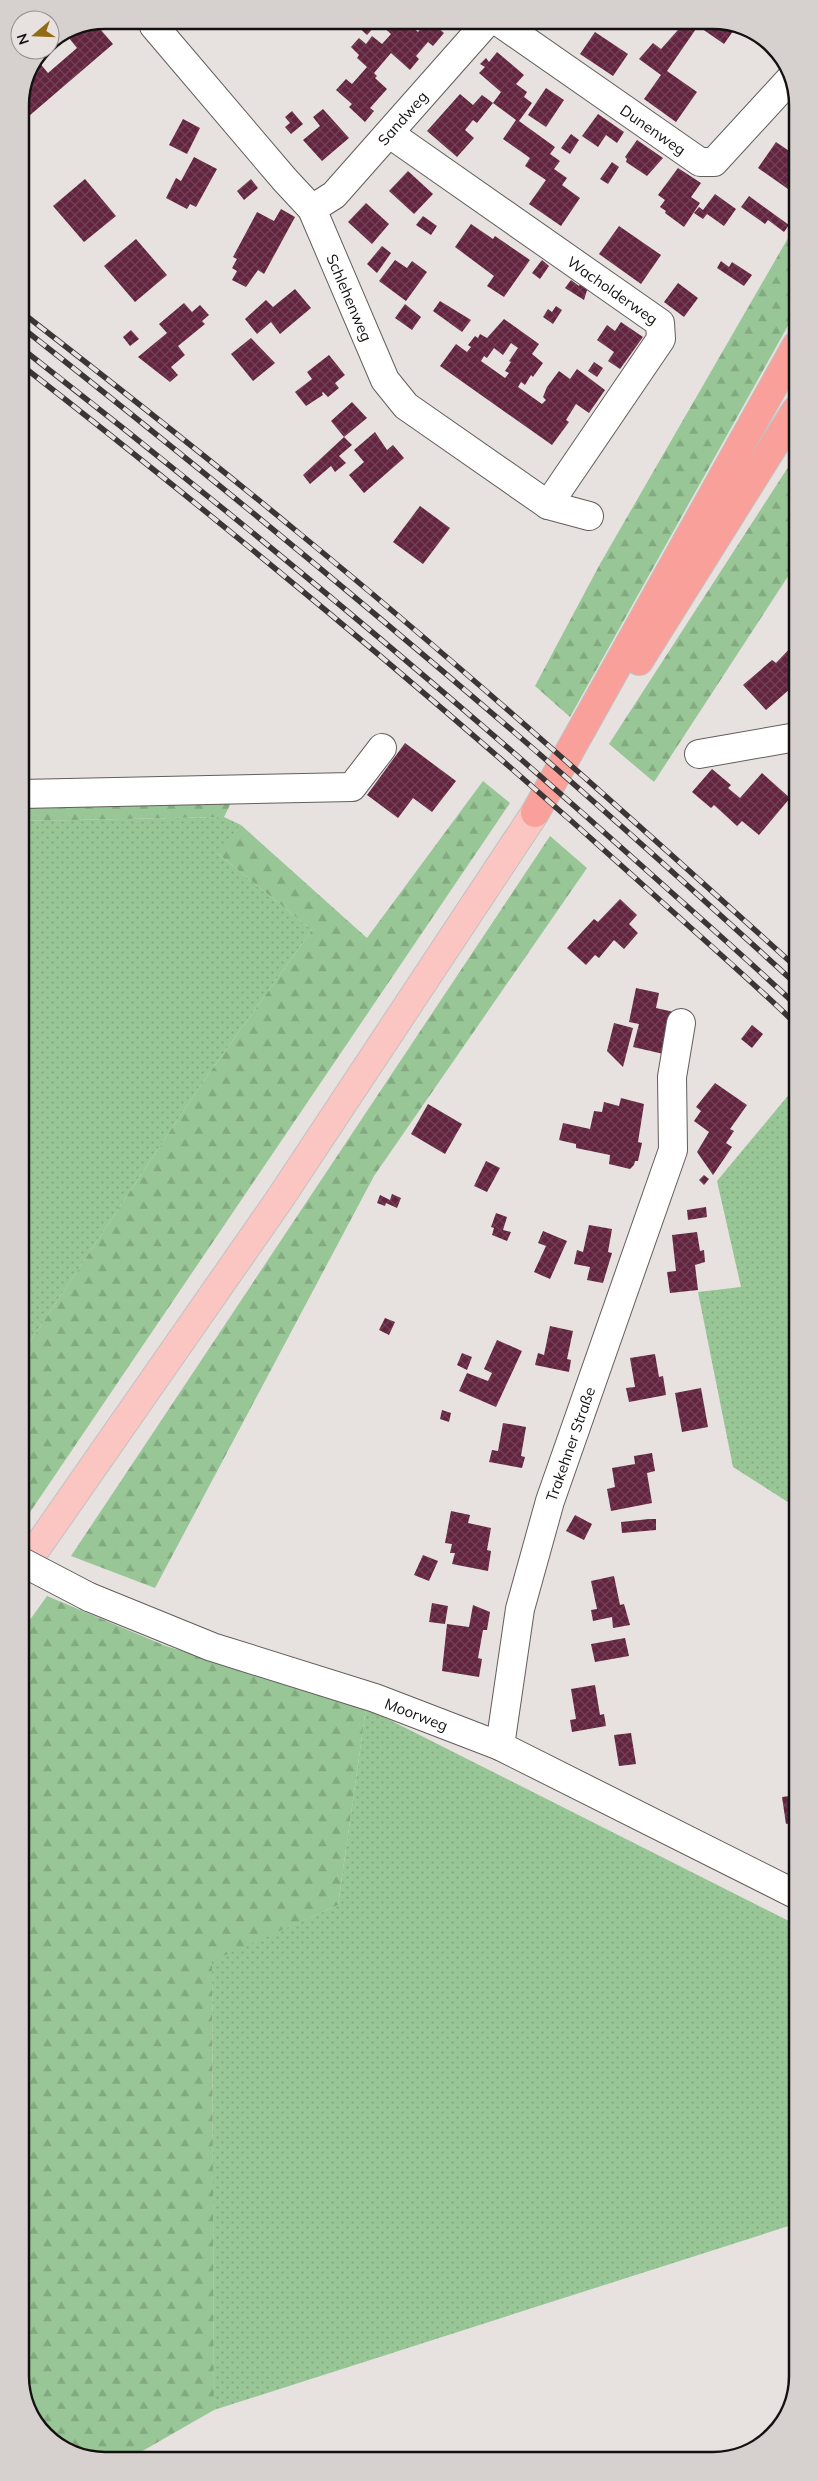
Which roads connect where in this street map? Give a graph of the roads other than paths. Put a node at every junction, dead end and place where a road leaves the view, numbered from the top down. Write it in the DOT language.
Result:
graph roads {
  1 [pos="157,29"];
  2 [pos="481,29"];
  3 [pos="509,29"];
  4 [pos="787,84"];
  5 [pos="390,134"];
  6 [pos="312,209"];
  7 [pos="789,359"];
  8 [pos="789,421"];
  9 [pos="548,504"];
  10 [pos="589,516"];
  11 [pos="789,738"];
  12 [pos="382,748"];
  13 [pos="699,754"];
  14 [pos="29,794"];
  15 [pos="535,813"];
  16 [pos="682,1023"];
  17 [pos="29,1559"];
  18 [pos="29,1566"];
  19 [pos="500,1746"];
  20 [pos="789,1890"];
  1 -- 6 [label="street, Schlehenweg"];
  2 -- 5 [label="street, Sandweg"];
  3 -- 4 [label="street, Dunenweg"];
  5 -- 6 [label="street, Sandweg"];
  5 -- 9 [label="street, Wacholderweg"];
  6 -- 9 [label="street, Schlehenweg"];
  7 -- 15 [label="highway"];
  8 -- 15 [label="highway"];
  9 -- 10 [label="street, Schlehenweg"];
  11 -- 13 [label="street"];
  12 -- 14 [label="street"];
  15 -- 17 [label="main road"];
  16 -- 19 [label="street, Trakehner Straße"];
  18 -- 19 [label="street, Moorweg, bridge"];
  19 -- 20 [label="street, Moorweg"];
}
